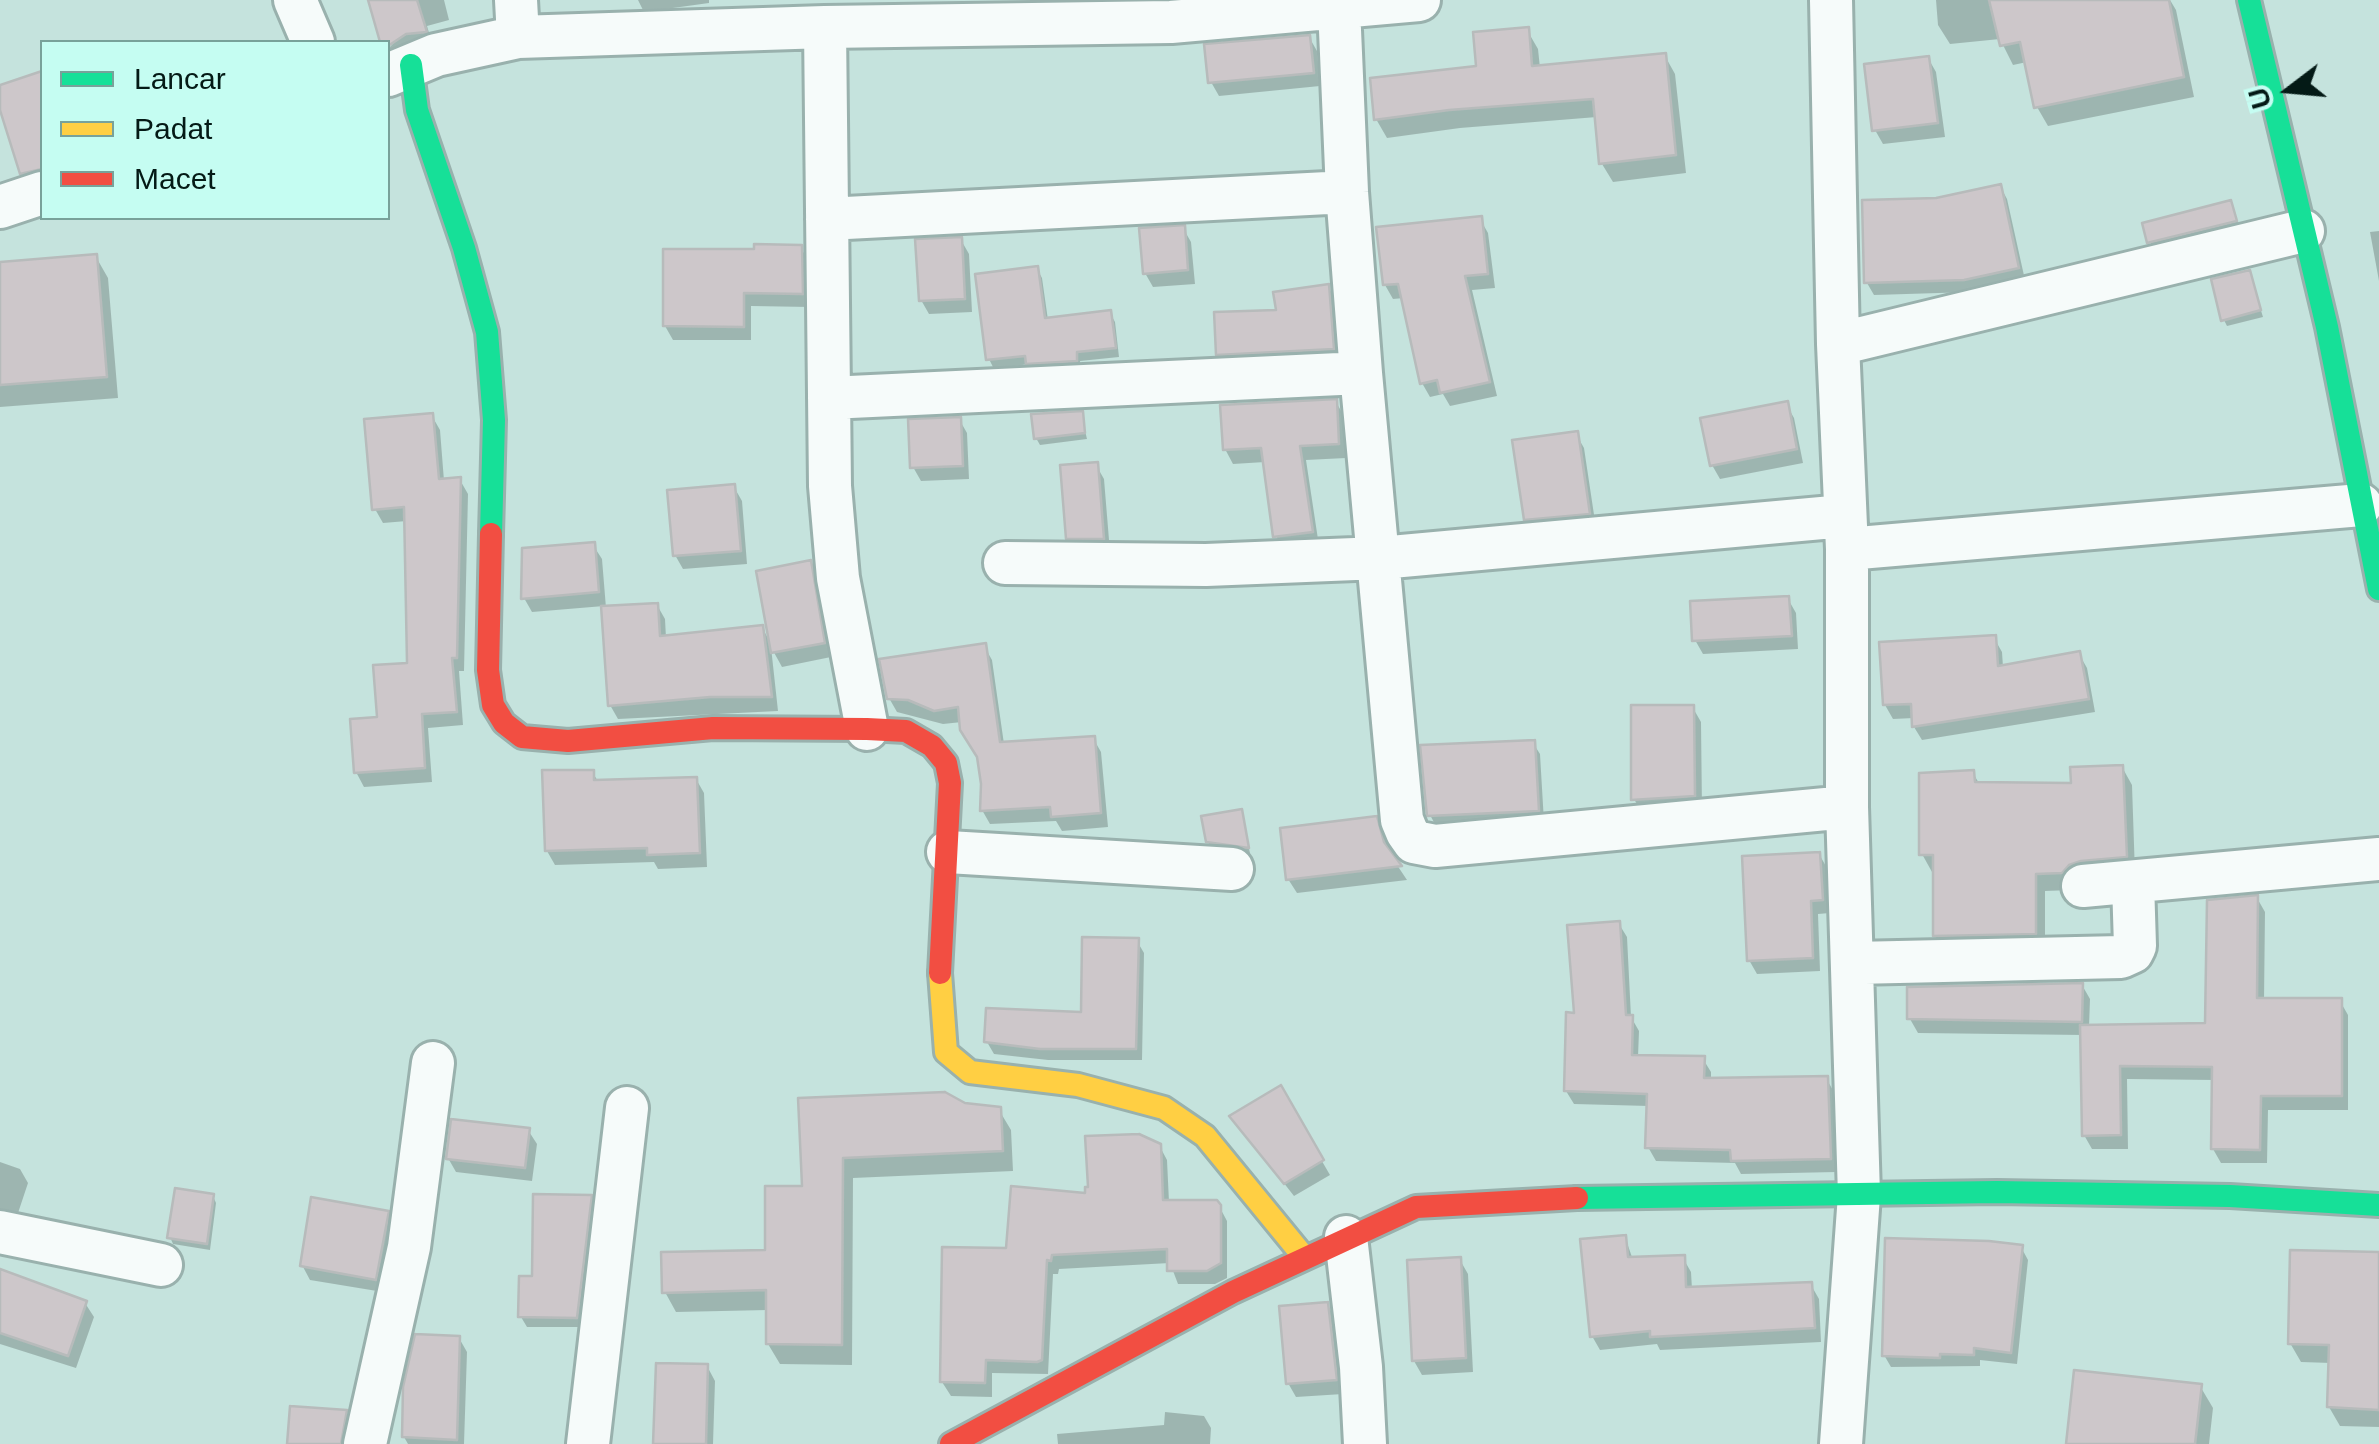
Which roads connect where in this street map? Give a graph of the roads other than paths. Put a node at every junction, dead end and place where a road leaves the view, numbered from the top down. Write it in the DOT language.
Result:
graph roads {
  1 [pos="294,0"];
  2 [pos="1419,0"];
  3 [pos="1832,0"];
  4 [pos="2249,0"];
  5 [pos="1331,5"];
  6 [pos="517,19"];
  7 [pos="824,27"];
  8 [pos="312,40"];
  9 [pos="399,70"];
  10 [pos="1347,192"];
  11 [pos="40,194"];
  12 [pos="0,207"];
  13 [pos="828,219"];
  14 [pos="2303,230"];
  15 [pos="1838,344"];
  16 [pos="1361,372"];
  17 [pos="829,398"];
  18 [pos="2362,505"];
  19 [pos="1846,532"];
  20 [pos="1380,558"];
  21 [pos="1005,563"];
  22 [pos="2379,588"];
  23 [pos="867,729"];
  24 [pos="1847,807"];
  25 [pos="948,852"];
  26 [pos="2379,860"];
  27 [pos="1232,869"];
  28 [pos="2133,882"];
  29 [pos="2083,886"];
  30 [pos="1854,963"];
  31 [pos="433,1063"];
  32 [pos="627,1108"];
  33 [pos="1859,1195"];
  34 [pos="2379,1205"];
  35 [pos="0,1232"];
  36 [pos="1346,1237"];
  37 [pos="1304,1257"];
  38 [pos="161,1265"];
  39 [pos="365,1444"];
  40 [pos="588,1444"];
  41 [pos="950,1444"];
  42 [pos="1364,1444"];
  43 [pos="1841,1444"];
  1 -- 8 [label="street"];
  2 -- 5 [label="street"];
  3 -- 15 [label="street"];
  4 -- 14 [label="street"];
  5 -- 7 [label="street"];
  5 -- 10 [label="street"];
  6 -- 7 [label="street"];
  6 -- 9 [label="street"];
  7 -- 13 [label="street"];
  9 -- 23 [label="street"];
  10 -- 13 [label="street"];
  10 -- 16 [label="street"];
  11 -- 12 [label="street"];
  13 -- 17 [label="street"];
  14 -- 15 [label="street"];
  14 -- 18 [label="street"];
  15 -- 19 [label="street"];
  16 -- 17 [label="street"];
  16 -- 20 [label="street"];
  17 -- 23 [label="street"];
  18 -- 19 [label="street"];
  18 -- 22 [label="street"];
  19 -- 20 [label="street"];
  19 -- 24 [label="street"];
  20 -- 21 [label="street"];
  20 -- 24 [label="street"];
  23 -- 25 [label="street"];
  24 -- 30 [label="street"];
  25 -- 27 [label="street"];
  25 -- 37 [label="street"];
  26 -- 28 [label="street"];
  28 -- 29 [label="street"];
  28 -- 30 [label="street"];
  30 -- 33 [label="street"];
  31 -- 39 [label="street"];
  32 -- 40 [label="street"];
  33 -- 34 [label="street"];
  33 -- 36 [label="street"];
  33 -- 43 [label="street"];
  35 -- 38 [label="street"];
  36 -- 37 [label="street"];
  36 -- 42 [label="street"];
  37 -- 41 [label="street"];
}
